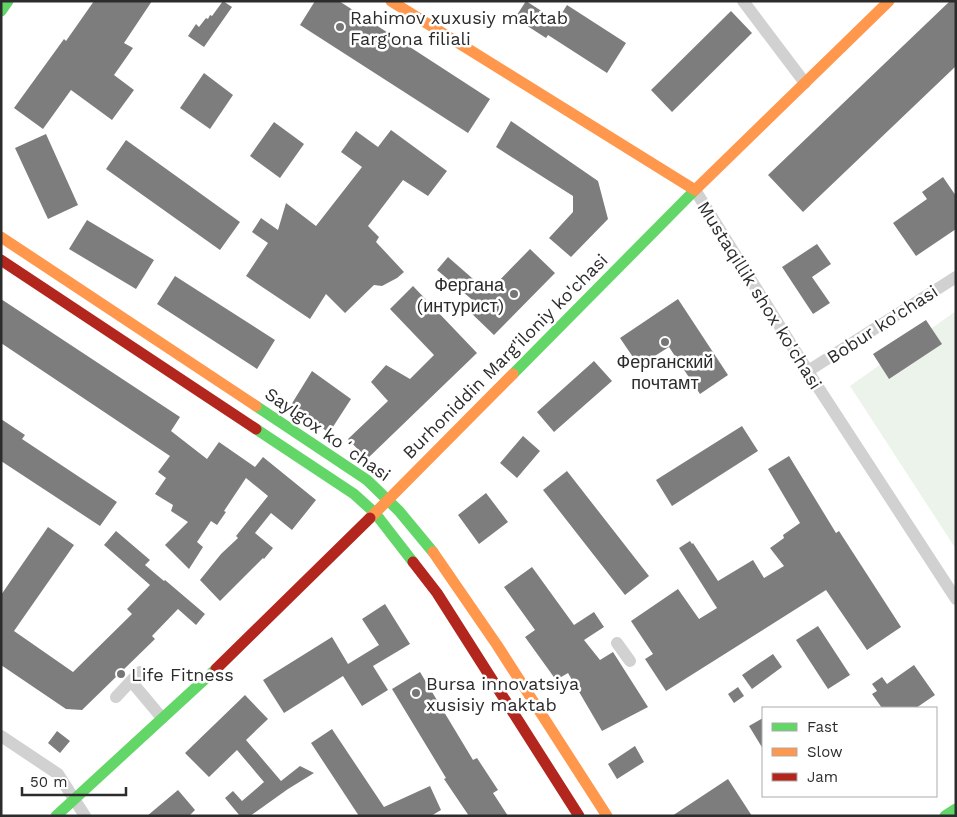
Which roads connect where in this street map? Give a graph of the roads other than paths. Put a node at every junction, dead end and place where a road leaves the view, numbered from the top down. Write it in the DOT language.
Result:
graph roads {
  1 [pos="8,1"];
  2 [pos="390,1"];
  3 [pos="743,1"];
  4 [pos="889,1"];
  5 [pos="1,11"];
  6 [pos="805,83"];
  7 [pos="695,190"];
  8 [pos="1,237"];
  9 [pos="1,260"];
  10 [pos="956,276"];
  11 [pos="808,371"];
  12 [pos="388,498"];
  13 [pos="375,513"];
  14 [pos="956,599"];
  15 [pos="617,643"];
  16 [pos="630,661"];
  17 [pos="140,672"];
  18 [pos="130,681"];
  19 [pos="116,697"];
  20 [pos="162,718"];
  21 [pos="1,736"];
  22 [pos="74,798"];
  23 [pos="956,808"];
  24 [pos="56,816"];
  25 [pos="85,816"];
  26 [pos="579,816"];
  27 [pos="607,816"];
  28 [pos="945,816"];
  1 -- 5 [label="main road"];
  2 -- 7 [label="main road, Mustaqillik shox ko'chasi"];
  3 -- 6 [label="street"];
  4 -- 6 [label="main road, Burhoniddin Marg'iloniy ko'chasi"];
  6 -- 7 [label="main road, Burhoniddin Marg'iloniy ko'chasi"];
  7 -- 11 [label="street, Mustaqillik shox ko'chasi"];
  7 -- 12 [label="main road, Burhoniddin Marg'iloniy ko'chasi"];
  8 -- 12 [label="main road, Saylgox koʻchasi"];
  9 -- 13 [label="main road, Saylgox koʻchasi"];
  10 -- 11 [label="street, Bobur ko'chasi"];
  11 -- 14 [label="street, Mustaqillik shox ko'chasi"];
  12 -- 13 [label="main road, Burhoniddin Marg'iloniy ko'chasi"];
  12 -- 27 [label="main road, Saylgox koʻchasi"];
  13 -- 20 [label="main road, Burhoniddin Marg'iloniy ko'chasi"];
  13 -- 26 [label="main road, Saylgox koʻchasi"];
  15 -- 16 [label="street"];
  17 -- 18 [label="street"];
  18 -- 19 [label="street"];
  18 -- 20 [label="street"];
  20 -- 22 [label="main road, Burhoniddin Marg'iloniy ko'chasi"];
  21 -- 22 [label="street"];
  22 -- 24 [label="main road, Burhoniddin Marg'iloniy ko'chasi"];
  22 -- 25 [label="street"];
  23 -- 28 [label="main road"];
}
